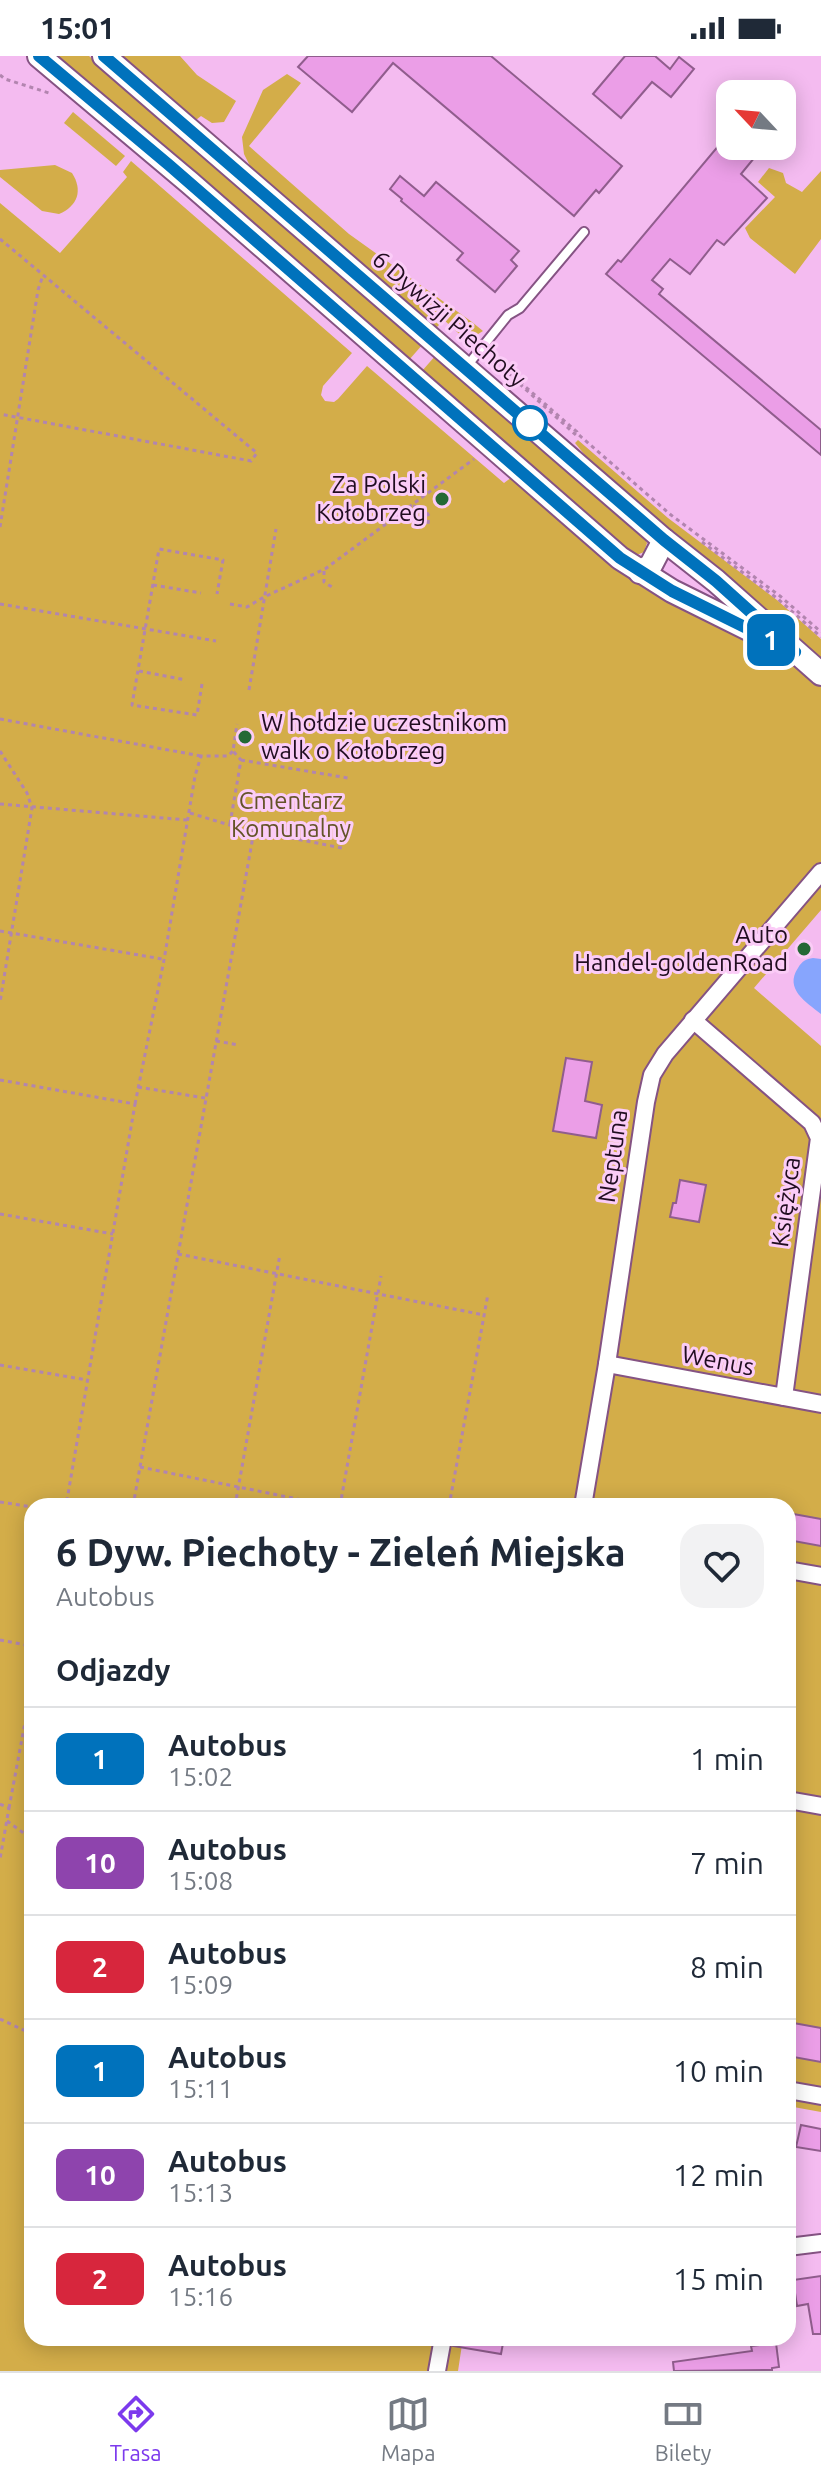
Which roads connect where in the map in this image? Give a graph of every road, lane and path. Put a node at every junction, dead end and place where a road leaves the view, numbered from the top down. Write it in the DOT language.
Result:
graph roads {
  1 [pos="39,56"];
  2 [pos="104,56"];
  3 [pos="584,232"];
  4 [pos="0,239"];
  5 [pos="43,275"];
  6 [pos="491,357"];
  7 [pos="466,368"];
  8 [pos="0,414"];
  9 [pos="18,418"];
  10 [pos="481,455"];
  11 [pos="413,506"];
  12 [pos="428,524"];
  13 [pos="0,527"];
  14 [pos="276,529"];
  15 [pos="664,540"];
  16 [pos="325,569"];
  17 [pos="640,572"];
  18 [pos="153,585"];
  19 [pos="335,589"];
  20 [pos="201,593"];
  21 [pos="217,594"];
  22 [pos="264,597"];
  23 [pos="0,604"];
  24 [pos="230,604"];
  25 [pos="145,629"];
  26 [pos="821,634"];
  27 [pos="216,641"];
  28 [pos="795,652"];
  29 [pos="138,671"];
  30 [pos="821,674"];
  31 [pos="186,680"];
  32 [pos="202,684"];
  33 [pos="249,690"];
  34 [pos="0,719"];
  35 [pos="237,724"];
  36 [pos="0,751"];
  37 [pos="233,751"];
  38 [pos="201,756"];
  39 [pos="241,760"];
  40 [pos="348,778"];
  41 [pos="0,804"];
  42 [pos="32,808"];
  43 [pos="189,813"];
  44 [pos="187,820"];
  45 [pos="230,824"];
  46 [pos="254,831"];
  47 [pos="342,848"];
  48 [pos="821,872"];
  49 [pos="0,931"];
  50 [pos="12,933"];
  51 [pos="164,960"];
  52 [pos="0,1002"];
  53 [pos="693,1020"];
  54 [pos="216,1041"];
  55 [pos="239,1045"];
  56 [pos="0,1080"];
  57 [pos="138,1087"];
  58 [pos="206,1099"];
  59 [pos="135,1104"];
  60 [pos="0,1214"];
  61 [pos="113,1234"];
  62 [pos="178,1254"];
  63 [pos="280,1254"];
  64 [pos="277,1274"];
  65 [pos="381,1276"];
  66 [pos="378,1294"];
  67 [pos="488,1294"];
  68 [pos="484,1315"];
  69 [pos="607,1364"];
  70 [pos="0,1365"];
  71 [pos="87,1380"];
  72 [pos="784,1397"];
  73 [pos="821,1404"];
  74 [pos="140,1467"];
  75 [pos="239,1487"];
  76 [pos="67,1498"];
  77 [pos="134,1498"];
  78 [pos="237,1498"];
  79 [pos="293,1498"];
  80 [pos="341,1498"];
  81 [pos="450,1498"];
  82 [pos="584,1498"];
  83 [pos="0,1502"];
  84 [pos="24,1506"];
  85 [pos="796,1571"];
  86 [pos="821,1576"];
  87 [pos="0,1640"];
  88 [pos="24,1644"];
  89 [pos="24,1728"];
  90 [pos="796,1801"];
  91 [pos="0,1804"];
  92 [pos="821,1806"];
  93 [pos="9,1808"];
  94 [pos="7,1821"];
  95 [pos="24,1833"];
  96 [pos="1,1848"];
  97 [pos="0,1859"];
  98 [pos="0,2019"];
  99 [pos="24,2030"];
  100 [pos="796,2091"];
  101 [pos="821,2096"];
  102 [pos="821,2243"];
  103 [pos="796,2246"];
  104 [pos="442,2346"];
  105 [pos="437,2371"];
  1 -- 17 [label="street, 6 Dywizji Piechoty"];
  2 -- 7 [label="street, 6 Dywizji Piechoty"];
  3 -- 7 [label="lane"];
  4 -- 5 [label="path"];
  5 -- 9 [label="path"];
  5 -- 9 [label="path"];
  6 -- 26 [label="path"];
  7 -- 15 [label="street, 6 Dywizji Piechoty"];
  8 -- 9 [label="path"];
  9 -- 13 [label="path"];
  10 -- 11 [label="path"];
  11 -- 12 [label="path"];
  11 -- 16 [label="path"];
  14 -- 22 [label="path"];
  15 -- 17 [label="street"];
  15 -- 28 [label="street, 6 Dywizji Piechoty"];
  16 -- 19 [label="path"];
  16 -- 22 [label="path"];
  17 -- 28 [label="street, 6 Dywizji Piechoty"];
  18 -- 20 [label="path"];
  18 -- 21 [label="path"];
  18 -- 25 [label="path"];
  22 -- 24 [label="path"];
  22 -- 33 [label="path"];
  23 -- 25 [label="path"];
  25 -- 27 [label="path"];
  25 -- 29 [label="path"];
  28 -- 30 [label="street, 6 Dywizji Piechoty"];
  29 -- 31 [label="path"];
  29 -- 32 [label="path"];
  34 -- 38 [label="path"];
  35 -- 37 [label="path"];
  36 -- 42 [label="path"];
  37 -- 38 [label="path"];
  37 -- 39 [label="path"];
  38 -- 43 [label="path"];
  39 -- 40 [label="path"];
  39 -- 45 [label="path"];
  41 -- 42 [label="path"];
  42 -- 44 [label="path"];
  42 -- 50 [label="path"];
  43 -- 44 [label="path"];
  43 -- 45 [label="path"];
  44 -- 51 [label="path"];
  45 -- 46 [label="path"];
  46 -- 47 [label="path"];
  46 -- 54 [label="path"];
  48 -- 53 [label="street, Neptuna"];
  49 -- 50 [label="path"];
  50 -- 51 [label="path"];
  50 -- 52 [label="path"];
  51 -- 57 [label="path"];
  53 -- 69 [label="street, Neptuna"];
  53 -- 72 [label="street, Księżyca"];
  54 -- 55 [label="path"];
  54 -- 58 [label="path"];
  56 -- 59 [label="path"];
  57 -- 58 [label="path"];
  57 -- 59 [label="path"];
  58 -- 62 [label="path"];
  59 -- 61 [label="path"];
  60 -- 61 [label="path"];
  61 -- 71 [label="path"];
  62 -- 64 [label="path"];
  62 -- 74 [label="path"];
  63 -- 64 [label="path"];
  64 -- 66 [label="path"];
  64 -- 75 [label="path"];
  65 -- 66 [label="path"];
  66 -- 68 [label="path"];
  66 -- 80 [label="path"];
  67 -- 68 [label="path"];
  68 -- 81 [label="path"];
  69 -- 72 [label="street, Wenus"];
  69 -- 82 [label="street, Neptuna"];
  70 -- 71 [label="path"];
  71 -- 76 [label="path"];
  72 -- 73 [label="street, Wenus"];
  74 -- 75 [label="path"];
  74 -- 77 [label="path"];
  75 -- 78 [label="path"];
  75 -- 79 [label="path"];
  83 -- 84 [label="path"];
  85 -- 86 [label="street"];
  87 -- 88 [label="path"];
  89 -- 93 [label="path"];
  90 -- 92 [label="street"];
  91 -- 93 [label="path"];
  93 -- 94 [label="path"];
  94 -- 95 [label="path"];
  94 -- 96 [label="path"];
  96 -- 97 [label="path"];
  98 -- 99 [label="path"];
  100 -- 101 [label="street"];
  102 -- 103 [label="street"];
  104 -- 105 [label="street"];
}
